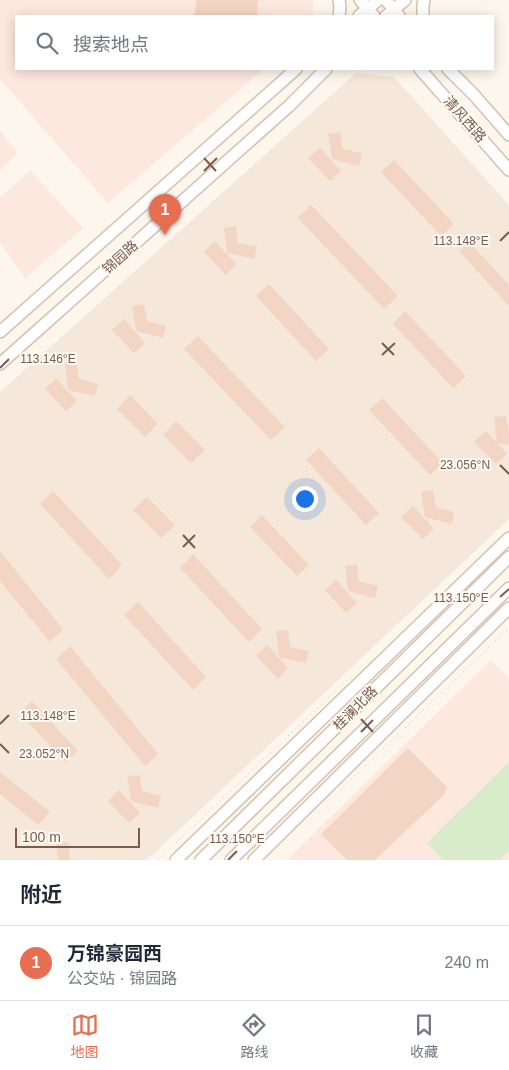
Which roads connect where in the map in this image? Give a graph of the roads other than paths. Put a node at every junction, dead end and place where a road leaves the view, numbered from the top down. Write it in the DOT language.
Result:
graph roads {
  1 [pos="339,0"];
  2 [pos="360,0"];
  3 [pos="378,0"];
  4 [pos="386,0"];
  5 [pos="405,0"];
  6 [pos="424,0"];
  7 [pos="367,14"];
  8 [pos="393,14"];
  9 [pos="339,15"];
  10 [pos="423,15"];
  11 [pos="295,70"];
  12 [pos="325,70"];
  13 [pos="421,70"];
  14 [pos="449,70"];
  15 [pos="509,135"];
  16 [pos="509,170"];
  17 [pos="0,332"];
  18 [pos="0,364"];
  19 [pos="509,538"];
  20 [pos="509,557"];
  21 [pos="509,588"];
  22 [pos="509,608"];
  23 [pos="176,860"];
  24 [pos="201,860"];
  25 [pos="231,860"];
  26 [pos="254,860"];
  1 -- 9 [label="main road"];
  2 -- 7 [label="main road"];
  3 -- 7 [label="main road"];
  4 -- 8 [label="main road"];
  5 -- 8 [label="main road"];
  6 -- 10 [label="main road"];
  11 -- 17 [label="main road"];
  12 -- 18 [label="main road, 锦园路"];
  13 -- 16 [label="main road, 清风西路"];
  14 -- 15 [label="main road, 清风西路"];
  19 -- 23 [label="main road"];
  20 -- 24 [label="main road, 桂澜北路"];
  21 -- 25 [label="main road, 桂澜北路"];
  22 -- 26 [label="main road"];
}
